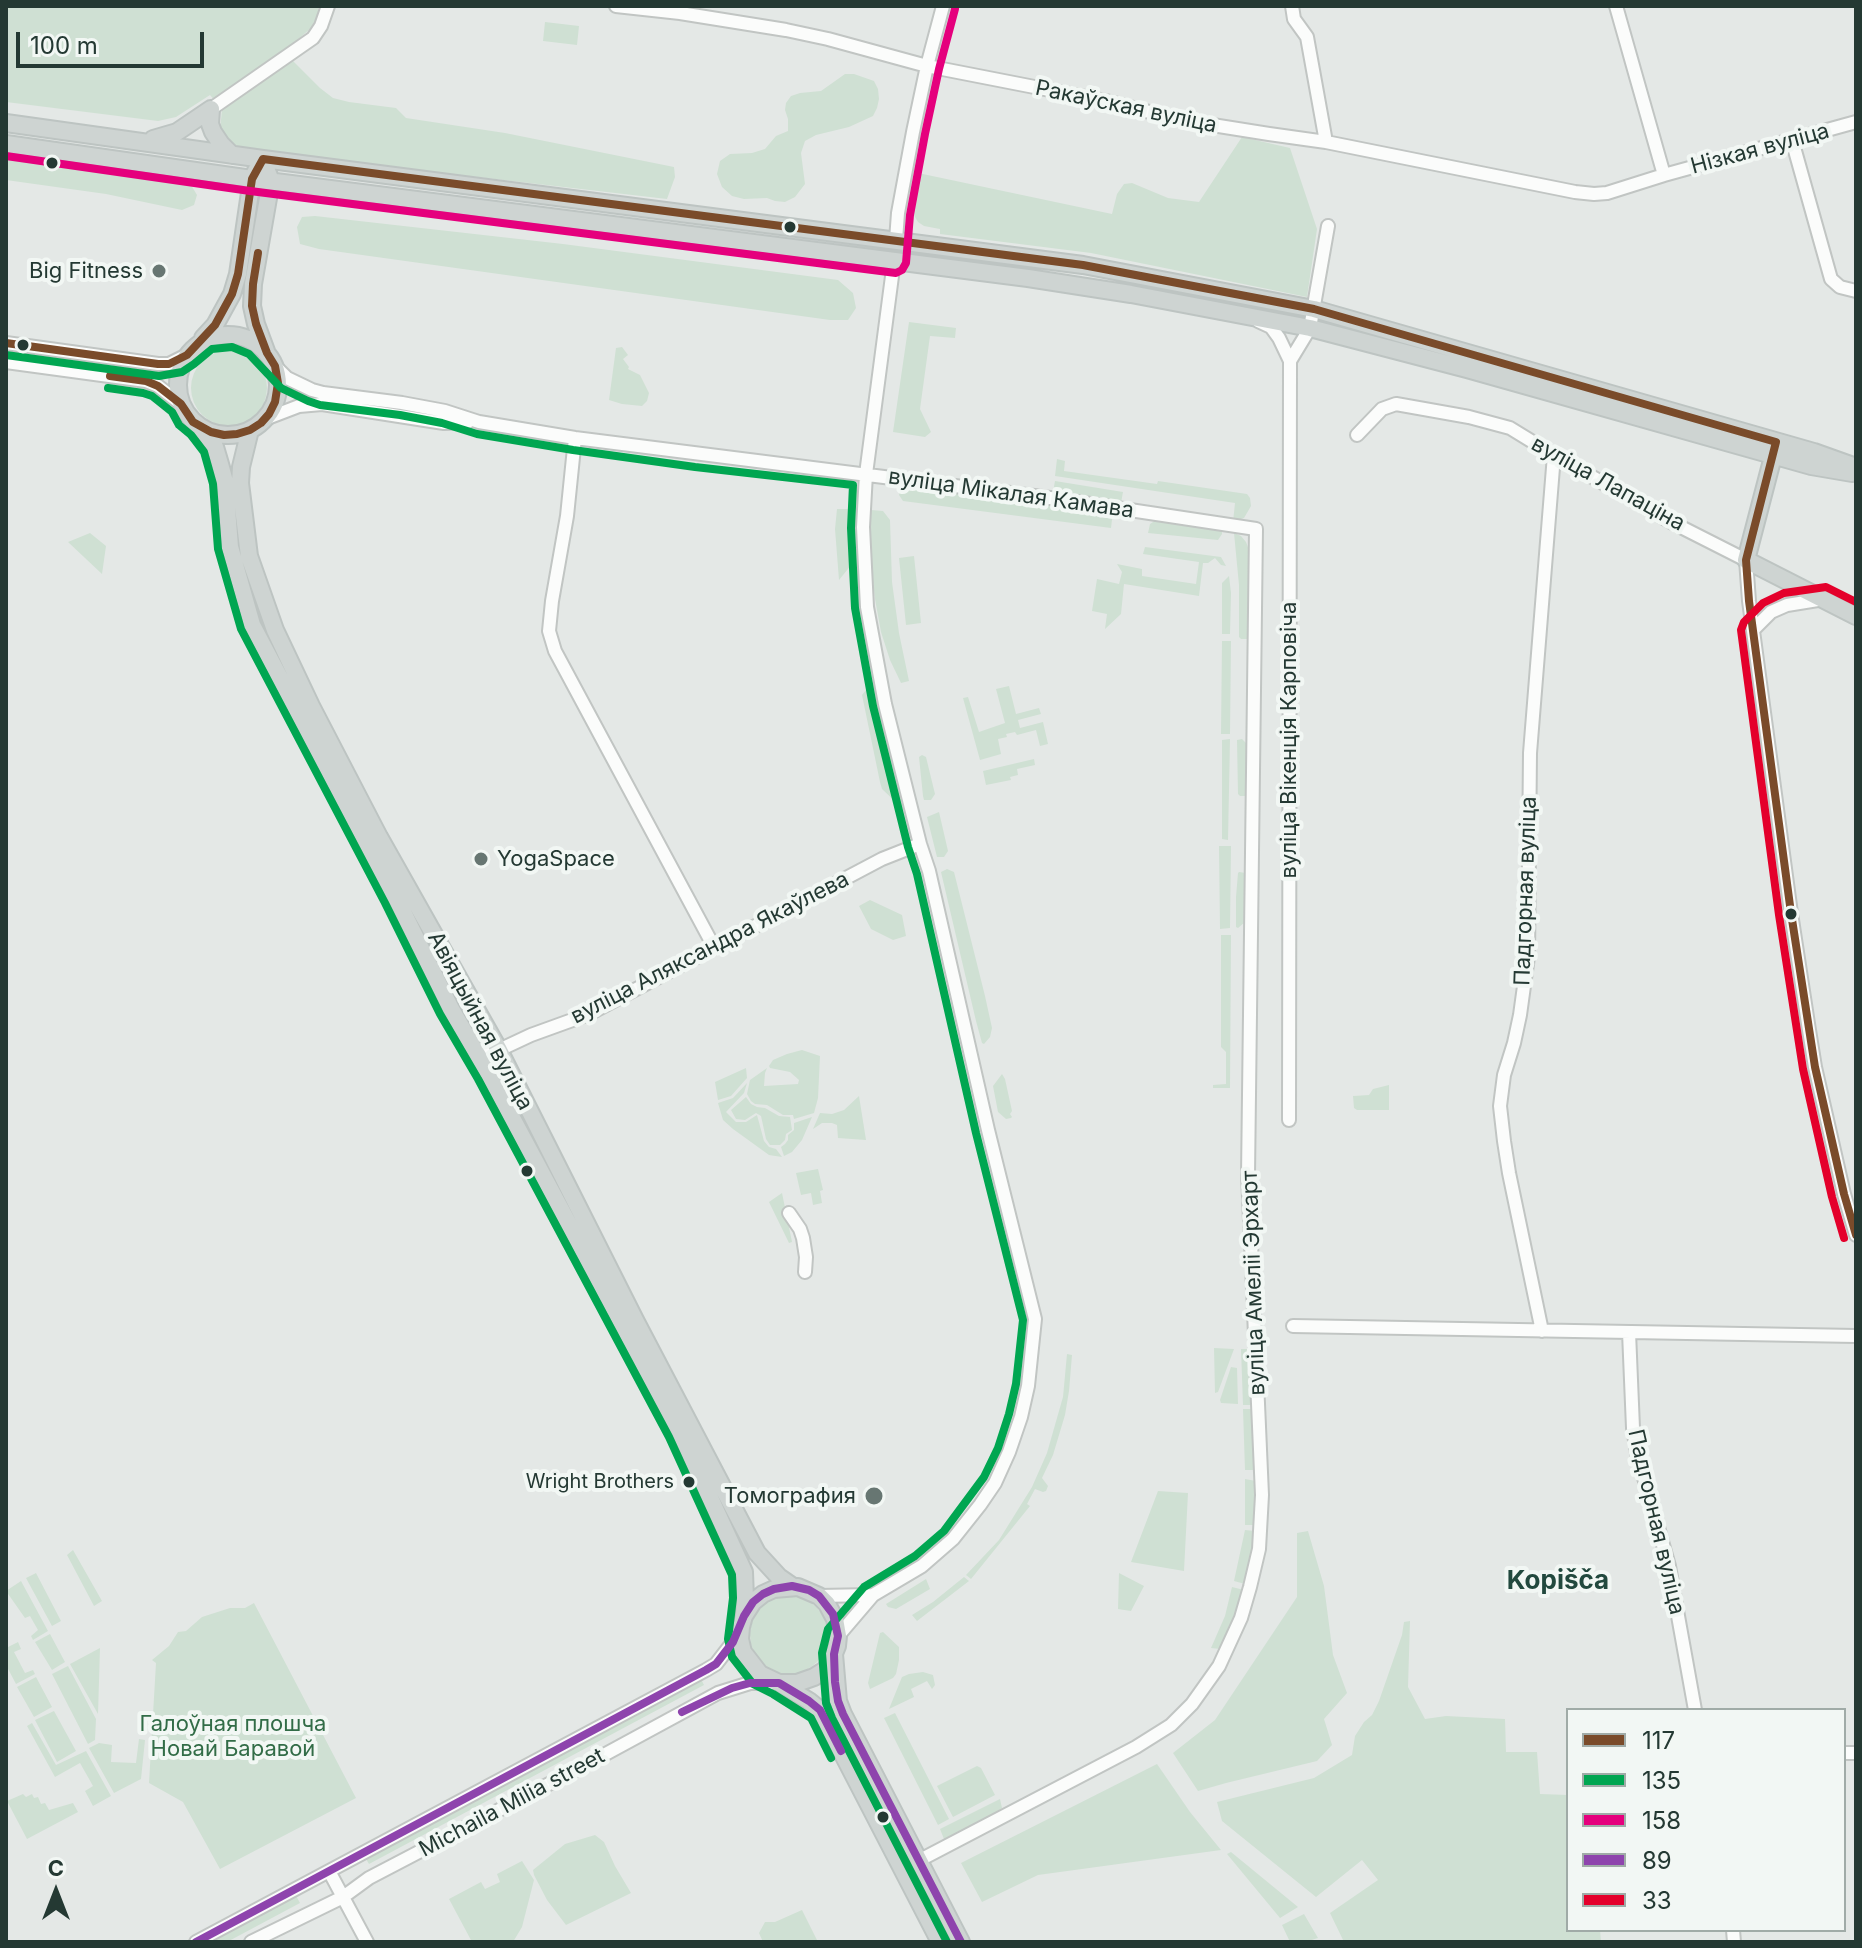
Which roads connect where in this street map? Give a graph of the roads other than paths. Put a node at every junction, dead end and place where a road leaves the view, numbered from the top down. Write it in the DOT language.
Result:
graph roads {
  1 [pos="328,6"];
  2 [pos="616,6"];
  3 [pos="943,6"];
  4 [pos="1292,6"];
  5 [pos="1616,6"];
  6 [pos="681,9"];
  7 [pos="927,66"];
  8 [pos="211,109"];
  9 [pos="1856,122"];
  10 [pos="6,123"];
  11 [pos="1792,140"];
  12 [pos="139,141"];
  13 [pos="1326,142"];
  14 [pos="6,144"];
  15 [pos="232,155"];
  16 [pos="263,159"];
  17 [pos="1664,175"];
  18 [pos="252,179"];
  19 [pos="271,181"];
  20 [pos="1328,226"];
  21 [pos="896,240"];
  22 [pos="894,261"];
  23 [pos="1856,291"];
  24 [pos="1253,297"];
  25 [pos="1314,309"];
  26 [pos="1250,317"];
  27 [pos="1310,328"];
  28 [pos="200,342"];
  29 [pos="6,343"];
  30 [pos="187,355"];
  31 [pos="271,360"];
  32 [pos="1290,361"];
  33 [pos="6,362"];
  34 [pos="181,404"];
  35 [pos="265,419"];
  36 [pos="479,422"];
  37 [pos="200,427"];
  38 [pos="250,430"];
  39 [pos="1357,435"];
  40 [pos="575,438"];
  41 [pos="1774,449"];
  42 [pos="1554,455"];
  43 [pos="1856,467"];
  44 [pos="866,474"];
  45 [pos="1856,474"];
  46 [pos="1256,529"];
  47 [pos="1746,560"];
  48 [pos="1825,599"];
  49 [pos="1856,616"];
  50 [pos="1753,630"];
  51 [pos="920,844"];
  52 [pos="714,947"];
  53 [pos="499,1050"];
  54 [pos="479,1057"];
  55 [pos="1289,1120"];
  56 [pos="789,1213"];
  57 [pos="1856,1235"];
  58 [pos="805,1272"];
  59 [pos="1293,1326"];
  60 [pos="1542,1331"];
  61 [pos="1629,1332"];
  62 [pos="1856,1336"];
  63 [pos="792,1586"];
  64 [pos="873,1595"];
  65 [pos="819,1596"];
  66 [pos="742,1622"];
  67 [pos="838,1636"];
  68 [pos="834,1654"];
  69 [pos="779,1683"];
  70 [pos="1695,1708"];
  71 [pos="918,1861"];
  72 [pos="329,1871"];
  73 [pos="343,1897"];
  74 [pos="196,1942"];
  75 [pos="251,1942"];
  76 [pos="367,1942"];
  77 [pos="940,1942"];
  78 [pos="961,1942"];
  1 -- 8 [label="street"];
  2 -- 6 [label="street, Ракаўская вуліца"];
  3 -- 7 [label="street"];
  4 -- 13 [label="street"];
  5 -- 17 [label="street"];
  6 -- 7 [label="street, Ракаўская вуліца"];
  7 -- 13 [label="street, Ракаўская вуліца"];
  7 -- 21 [label="street"];
  8 -- 12 [label="main road"];
  8 -- 15 [label="main road"];
  9 -- 11 [label="street, Нізкая вуліца"];
  10 -- 12 [label="main road"];
  11 -- 17 [label="street, Нізкая вуліца"];
  11 -- 23 [label="street"];
  12 -- 15 [label="main road"];
  13 -- 17 [label="street, Ракаўская вуліца"];
  14 -- 18 [label="main road"];
  15 -- 16 [label="main road"];
  16 -- 18 [label="main road"];
  16 -- 19 [label="main road"];
  16 -- 21 [label="main road"];
  18 -- 19 [label="main road"];
  18 -- 28 [label="main road"];
  19 -- 22 [label="main road"];
  19 -- 31 [label="main road"];
  20 -- 25 [label="street"];
  21 -- 22 [label="main road"];
  21 -- 24 [label="main road"];
  22 -- 26 [label="main road"];
  22 -- 44 [label="street"];
  24 -- 25 [label="main road"];
  24 -- 26 [label="main road"];
  25 -- 27 [label="street"];
  25 -- 41 [label="main road"];
  26 -- 27 [label="main road"];
  26 -- 32 [label="street"];
  27 -- 32 [label="street"];
  27 -- 41 [label="main road"];
  28 -- 30 [label="main road"];
  28 -- 31 [label="main road"];
  29 -- 30 [label="street"];
  30 -- 34 [label="main road"];
  31 -- 35 [label="main road"];
  31 -- 36 [label="street, вуліца Мікалая Камава"];
  32 -- 55 [label="street, вуліца Вікенція Карповіча"];
  33 -- 34 [label="street"];
  34 -- 37 [label="main road"];
  35 -- 36 [label="street, вуліца Мікалая Камава"];
  35 -- 38 [label="main road"];
  36 -- 40 [label="street, вуліца Мікалая Камава"];
  37 -- 38 [label="main road"];
  37 -- 54 [label="main road, Авіяцыйная вуліца"];
  38 -- 53 [label="main road, Авіяцыйная вуліца"];
  39 -- 42 [label="street, вуліца Лапаціна"];
  40 -- 44 [label="street, вуліца Мікалая Камава"];
  40 -- 52 [label="street"];
  41 -- 43 [label="main road"];
  41 -- 45 [label="main road"];
  41 -- 47 [label="main road"];
  42 -- 47 [label="street, вуліца Лапаціна"];
  42 -- 60 [label="street, Падгорная вуліца"];
  44 -- 46 [label="street, вуліца Мікалая Камава"];
  44 -- 51 [label="street"];
  46 -- 71 [label="street, вуліца Амеліі Эрхарт"];
  47 -- 48 [label="main road, вуліца Лапаціна"];
  47 -- 50 [label="street"];
  48 -- 49 [label="main road, вуліца Лапаціна"];
  48 -- 50 [label="street"];
  50 -- 57 [label="street"];
  51 -- 52 [label="street, вуліца Аляксандра Якаўлева"];
  51 -- 64 [label="street"];
  52 -- 53 [label="street, вуліца Аляксандра Якаўлева"];
  53 -- 54 [label="street, вуліца Аляксандра Якаўлева"];
  53 -- 63 [label="main road, Авіяцыйная вуліца"];
  54 -- 66 [label="main road, Авіяцыйная вуліца"];
  56 -- 58 [label="street"];
  59 -- 60 [label="street"];
  60 -- 61 [label="street"];
  61 -- 62 [label="street"];
  61 -- 70 [label="street, Падгорная вуліца"];
  63 -- 65 [label="main road"];
  63 -- 66 [label="main road"];
  64 -- 65 [label="street"];
  64 -- 67 [label="street"];
  65 -- 67 [label="main road"];
  66 -- 69 [label="main road"];
  66 -- 72 [label="street"];
  67 -- 68 [label="main road"];
  68 -- 69 [label="main road"];
  68 -- 71 [label="main road"];
  69 -- 73 [label="street, Michaila Milia street"];
  69 -- 77 [label="main road"];
  71 -- 78 [label="main road"];
  72 -- 73 [label="street"];
  72 -- 74 [label="street"];
  73 -- 75 [label="street, Michaila Milia street"];
  73 -- 76 [label="street"];
}
